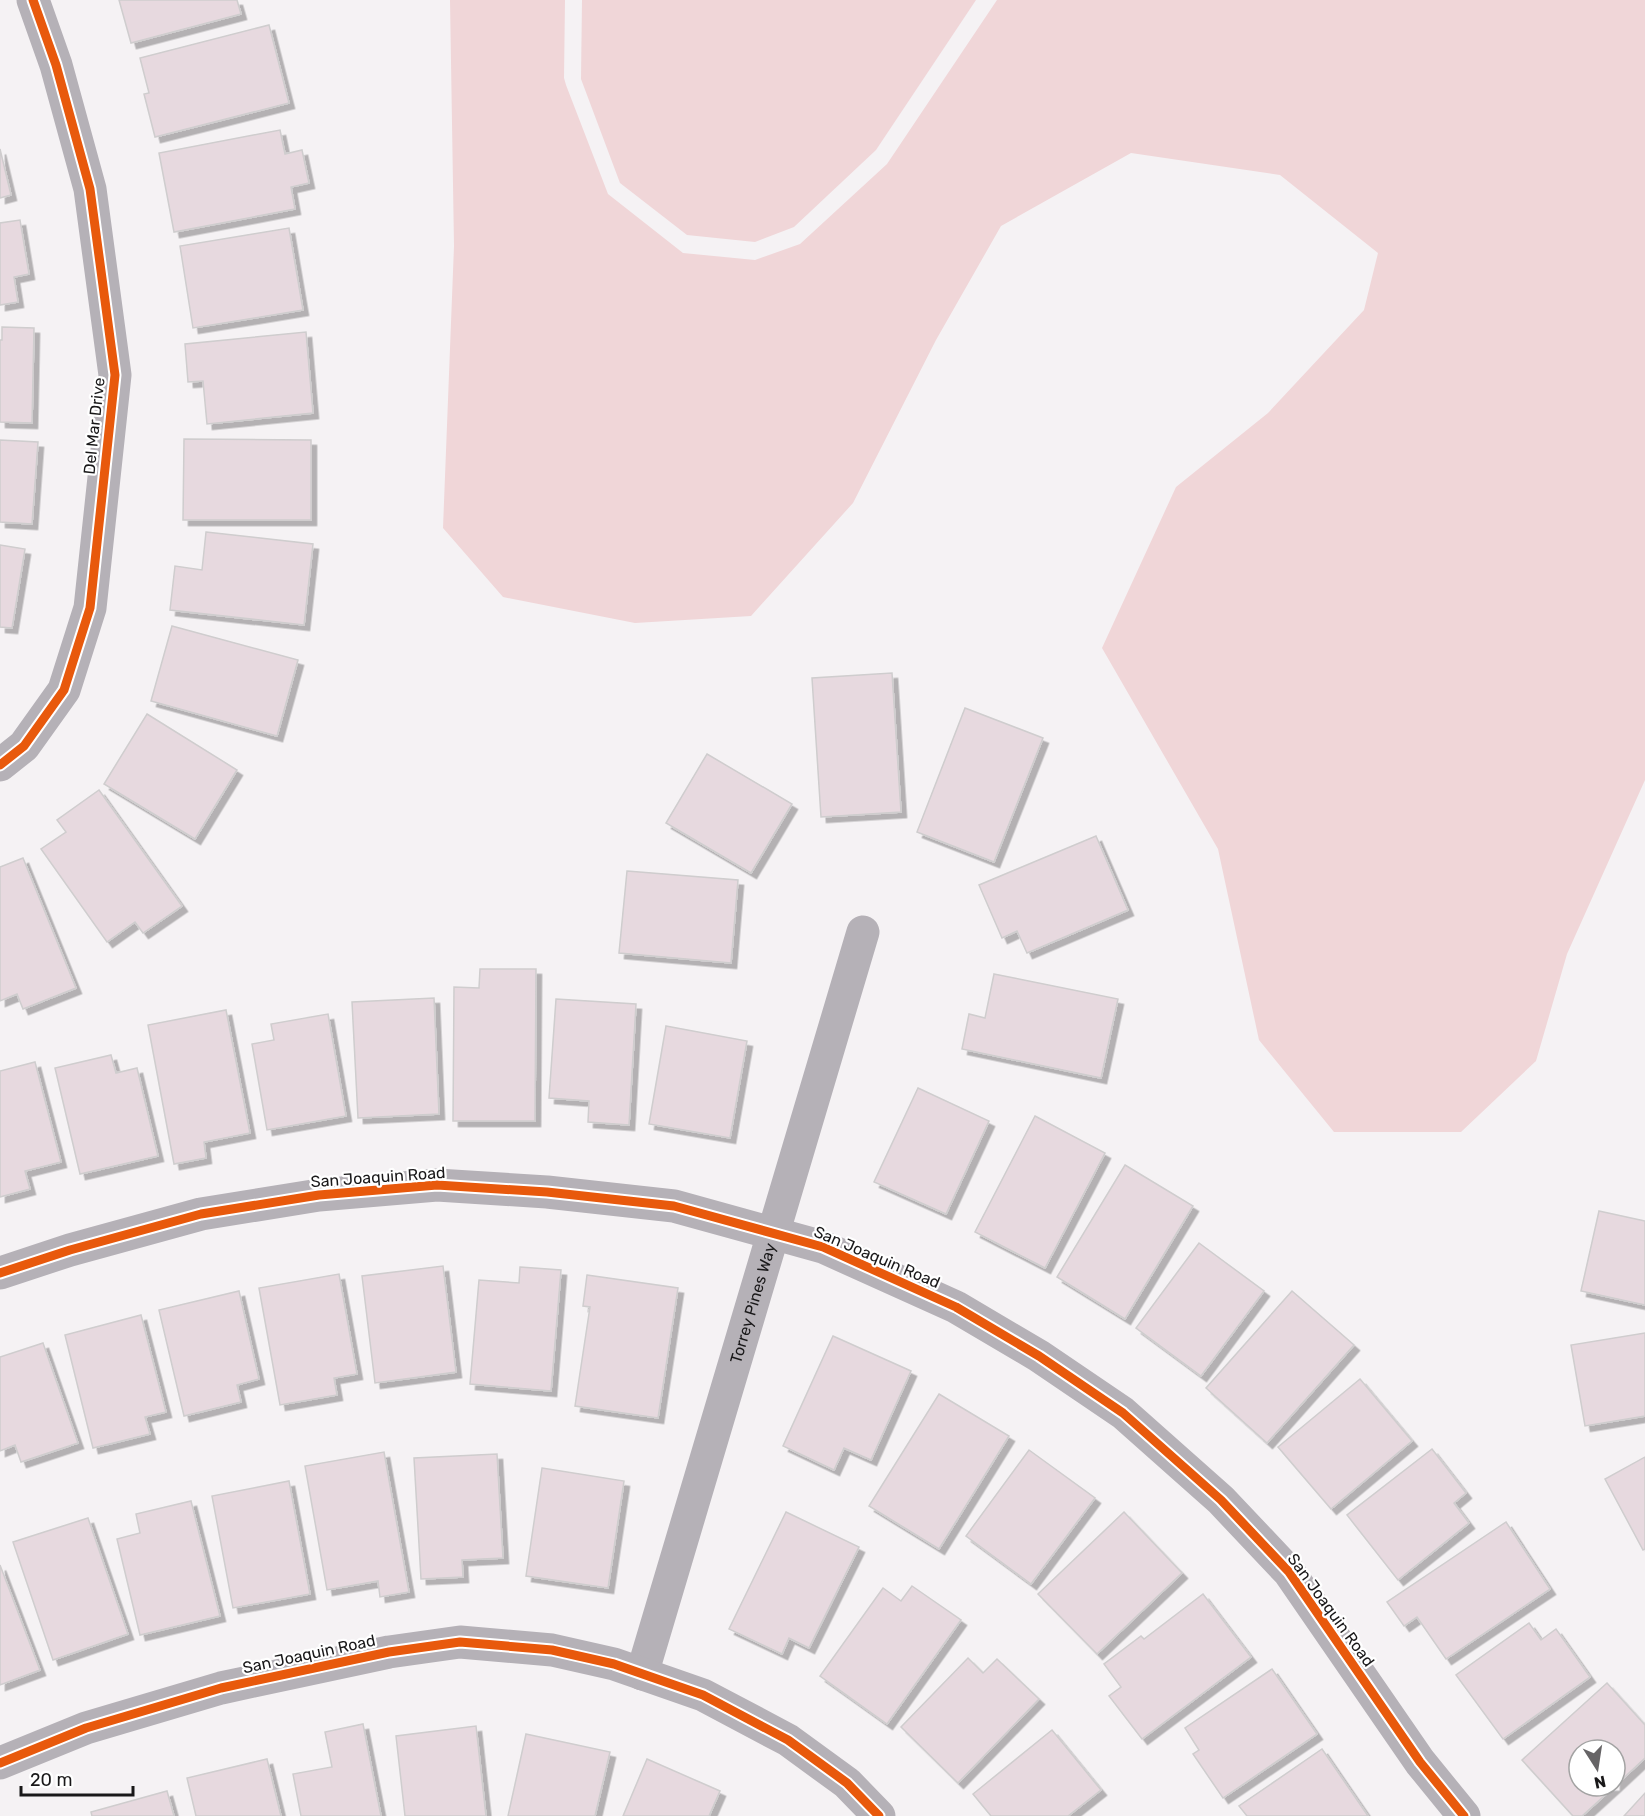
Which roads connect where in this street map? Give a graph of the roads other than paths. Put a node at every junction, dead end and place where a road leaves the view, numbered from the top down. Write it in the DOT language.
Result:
graph roads {
  1 [pos="33,0"];
  2 [pos="0,765"];
  3 [pos="862,932"];
  4 [pos="772,1233"];
  5 [pos="0,1273"];
  6 [pos="642,1674"];
  7 [pos="0,1763"];
  8 [pos="879,1816"];
  9 [pos="1464,1816"];
  1 -- 2 [label="street, Del Mar Drive"];
  3 -- 4 [label="street, Torrey Pines Way"];
  4 -- 5 [label="street, San Joaquin Road"];
  4 -- 6 [label="street, Torrey Pines Way"];
  4 -- 9 [label="street, San Joaquin Road"];
  6 -- 7 [label="street, San Joaquin Road"];
  6 -- 8 [label="street, San Joaquin Road"];
}
